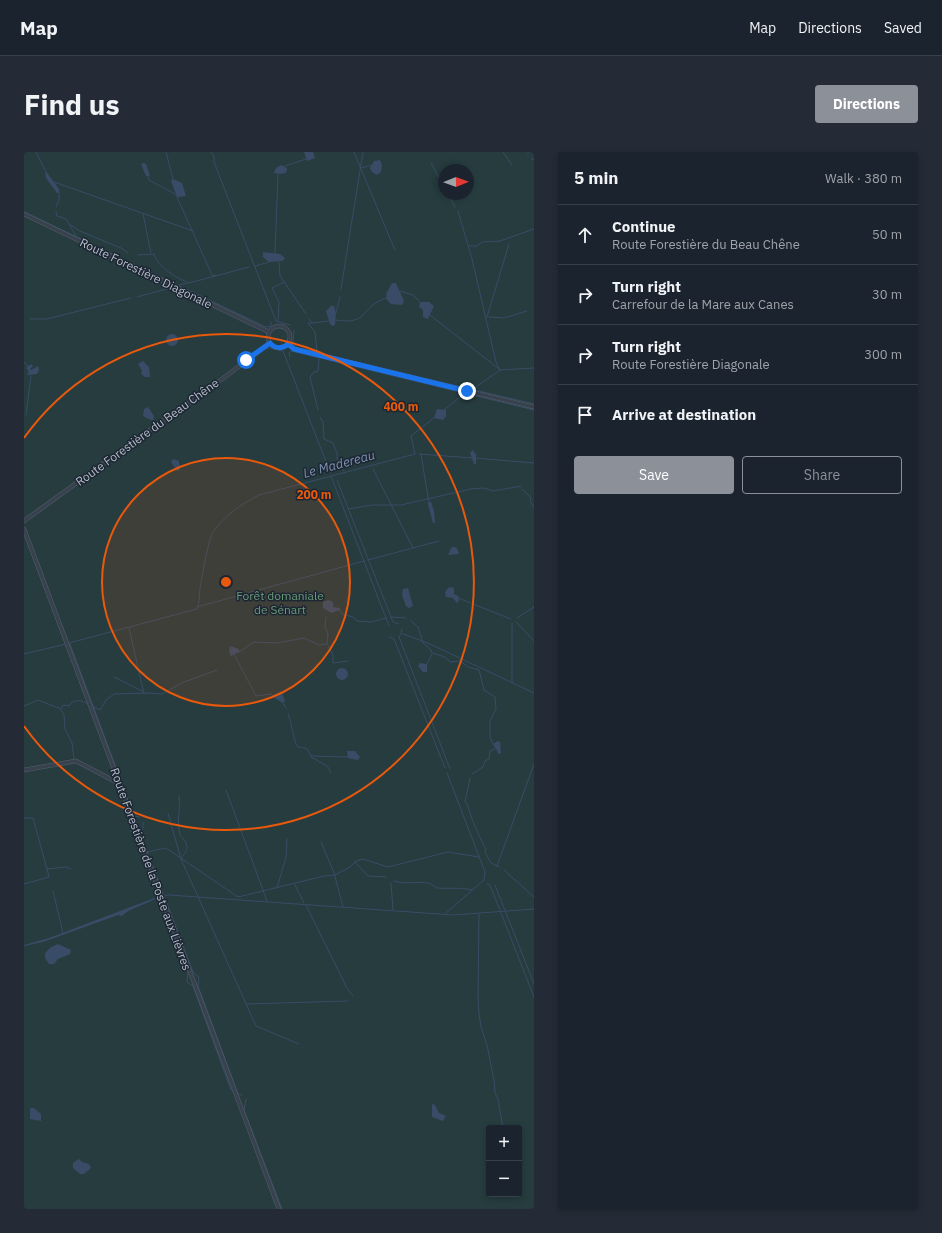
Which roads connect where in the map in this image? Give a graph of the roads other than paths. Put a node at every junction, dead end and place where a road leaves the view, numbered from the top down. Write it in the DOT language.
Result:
graph roads {
  1 [pos="24,214"];
  2 [pos="269,332"];
  3 [pos="270,343"];
  4 [pos="288,344"];
  5 [pos="534,407"];
  6 [pos="24,521"];
  7 [pos="24,529"];
  8 [pos="24,770"];
  9 [pos="120,784"];
  10 [pos="278,1209"];
  1 -- 2 [label="street, Route Forestière Diagonale"];
  2 -- 3 [label="street"];
  2 -- 4 [label="street"];
  3 -- 4 [label="street"];
  3 -- 6 [label="street, Route Forestière du Beau Chêne"];
  4 -- 5 [label="street"];
  7 -- 9 [label="street, Route Forestière de la Poste aux Lièvres"];
  8 -- 9 [label="street"];
  9 -- 10 [label="street, Route Forestière de la Poste aux Lièvres"];
}
